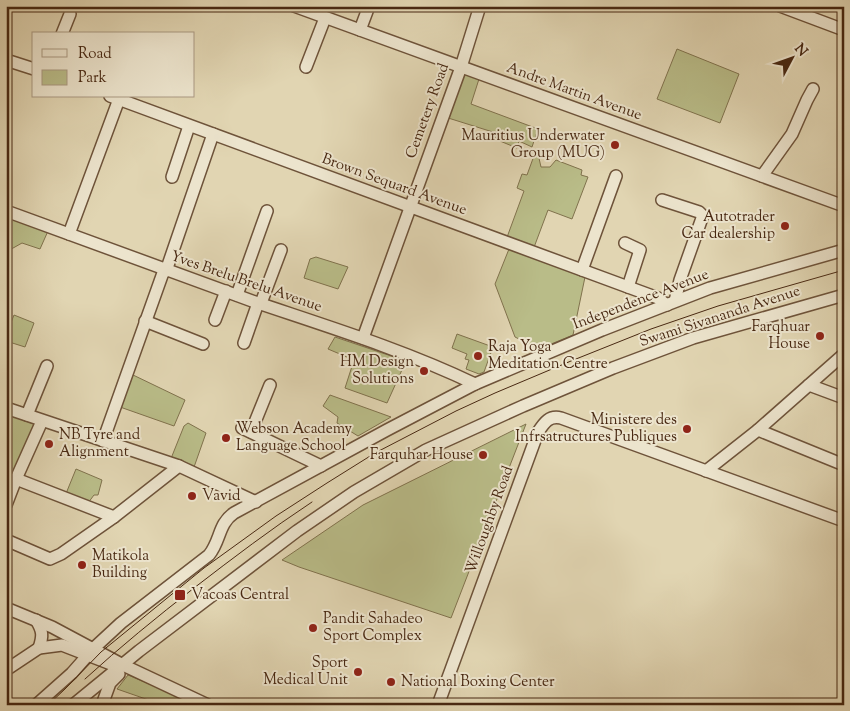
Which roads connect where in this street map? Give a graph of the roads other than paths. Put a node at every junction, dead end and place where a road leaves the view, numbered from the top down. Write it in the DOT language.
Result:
graph roads {
  1 [pos="294,6"];
  2 [pos="369,6"];
  3 [pos="480,6"];
  4 [pos="780,6"];
  5 [pos="803,10"];
  6 [pos="322,13"];
  7 [pos="70,14"];
  8 [pos="360,30"];
  9 [pos="844,30"];
  10 [pos="63,32"];
  11 [pos="6,60"];
  12 [pos="306,67"];
  13 [pos="461,67"];
  14 [pos="32,68"];
  15 [pos="813,89"];
  16 [pos="114,98"];
  17 [pos="190,126"];
  18 [pos="212,134"];
  19 [pos="616,176"];
  20 [pos="762,176"];
  21 [pos="172,177"];
  22 [pos="662,200"];
  23 [pos="410,206"];
  24 [pos="844,206"];
  25 [pos="6,211"];
  26 [pos="267,211"];
  27 [pos="69,234"];
  28 [pos="624,243"];
  29 [pos="281,250"];
  30 [pos="844,250"];
  31 [pos="165,270"];
  32 [pos="582,270"];
  33 [pos="628,287"];
  34 [pos="226,291"];
  35 [pos="237,295"];
  36 [pos="844,295"];
  37 [pos="260,303"];
  38 [pos="671,303"];
  39 [pos="215,320"];
  40 [pos="146,321"];
  41 [pos="363,338"];
  42 [pos="244,343"];
  43 [pos="203,344"];
  44 [pos="844,354"];
  45 [pos="46,366"];
  46 [pos="475,384"];
  47 [pos="270,385"];
  48 [pos="809,385"];
  49 [pos="844,398"];
  50 [pos="6,408"];
  51 [pos="27,415"];
  52 [pos="42,421"];
  53 [pos="758,430"];
  54 [pos="103,441"];
  55 [pos="180,466"];
  56 [pos="320,466"];
  57 [pos="844,466"];
  58 [pos="706,471"];
  59 [pos="16,479"];
  60 [pos="256,502"];
  61 [pos="6,505"];
  62 [pos="114,517"];
  63 [pos="844,521"];
  64 [pos="6,540"];
  65 [pos="6,608"];
  66 [pos="36,620"];
  67 [pos="68,647"];
  68 [pos="39,648"];
  69 [pos="90,652"];
  70 [pos="124,666"];
  71 [pos="6,670"];
  72 [pos="72,673"];
  73 [pos="36,705"];
  74 [pos="73,705"];
  75 [pos="102,705"];
  76 [pos="208,705"];
  77 [pos="438,705"];
  1 -- 6 [label="street, Andre Martin Avenue"];
  2 -- 8 [label="street"];
  3 -- 13 [label="street, Cemetery Road"];
  4 -- 5 [label="street"];
  5 -- 9 [label="street"];
  6 -- 8 [label="street, Andre Martin Avenue"];
  6 -- 12 [label="street"];
  7 -- 10 [label="street"];
  8 -- 13 [label="street, Andre Martin Avenue"];
  11 -- 14 [label="street"];
  13 -- 20 [label="street, Andre Martin Avenue"];
  13 -- 23 [label="street, Cemetery Road"];
  15 -- 20 [label="street"];
  16 -- 17 [label="street, Brown Sequard Avenue"];
  16 -- 27 [label="street"];
  17 -- 18 [label="street, Brown Sequard Avenue"];
  17 -- 21 [label="street"];
  18 -- 23 [label="street, Brown Sequard Avenue"];
  18 -- 31 [label="street"];
  19 -- 32 [label="street"];
  20 -- 24 [label="street, Andre Martin Avenue"];
  22 -- 38 [label="street"];
  23 -- 32 [label="street, Brown Sequard Avenue"];
  23 -- 41 [label="street, Cemetery Road"];
  25 -- 27 [label="street, Yves Brelu Brelu Avenue"];
  26 -- 35 [label="street"];
  27 -- 31 [label="street, Yves Brelu Brelu Avenue"];
  28 -- 33 [label="street"];
  29 -- 37 [label="street"];
  30 -- 38 [label="street, Independence Avenue"];
  31 -- 34 [label="street, Yves Brelu Brelu Avenue"];
  31 -- 40 [label="street"];
  32 -- 33 [label="street, Brown Sequard Avenue"];
  33 -- 38 [label="street, Brown Sequard Avenue"];
  34 -- 35 [label="street, Yves Brelu Brelu Avenue"];
  34 -- 39 [label="street"];
  35 -- 37 [label="street, Yves Brelu Brelu Avenue"];
  36 -- 70 [label="street, Swami Sivananda Avenue"];
  37 -- 41 [label="street, Yves Brelu Brelu Avenue"];
  37 -- 42 [label="street"];
  38 -- 46 [label="street, Independence Avenue"];
  40 -- 43 [label="street"];
  40 -- 54 [label="street"];
  41 -- 46 [label="street, Yves Brelu Brelu Avenue"];
  44 -- 48 [label="street"];
  45 -- 51 [label="street"];
  46 -- 56 [label="street, Independence Avenue"];
  47 -- 56 [label="street"];
  48 -- 49 [label="street"];
  48 -- 53 [label="street"];
  50 -- 51 [label="street"];
  51 -- 52 [label="street"];
  52 -- 54 [label="street"];
  52 -- 59 [label="street"];
  53 -- 57 [label="street"];
  53 -- 58 [label="street"];
  54 -- 55 [label="street"];
  55 -- 60 [label="street"];
  55 -- 62 [label="street"];
  56 -- 60 [label="street, Independence Avenue"];
  58 -- 63 [label="street, Willoughby Road"];
  58 -- 77 [label="street, Willoughby Road"];
  59 -- 61 [label="street"];
  59 -- 62 [label="street"];
  60 -- 69 [label="street, Independence Avenue"];
  62 -- 64 [label="street"];
  65 -- 66 [label="street"];
  66 -- 68 [label="street"];
  66 -- 69 [label="street"];
  67 -- 68 [label="street"];
  67 -- 69 [label="street"];
  67 -- 72 [label="street"];
  68 -- 71 [label="street"];
  69 -- 70 [label="street"];
  69 -- 72 [label="street"];
  70 -- 74 [label="street"];
  70 -- 75 [label="street"];
  70 -- 76 [label="street"];
  72 -- 73 [label="street"];
}
